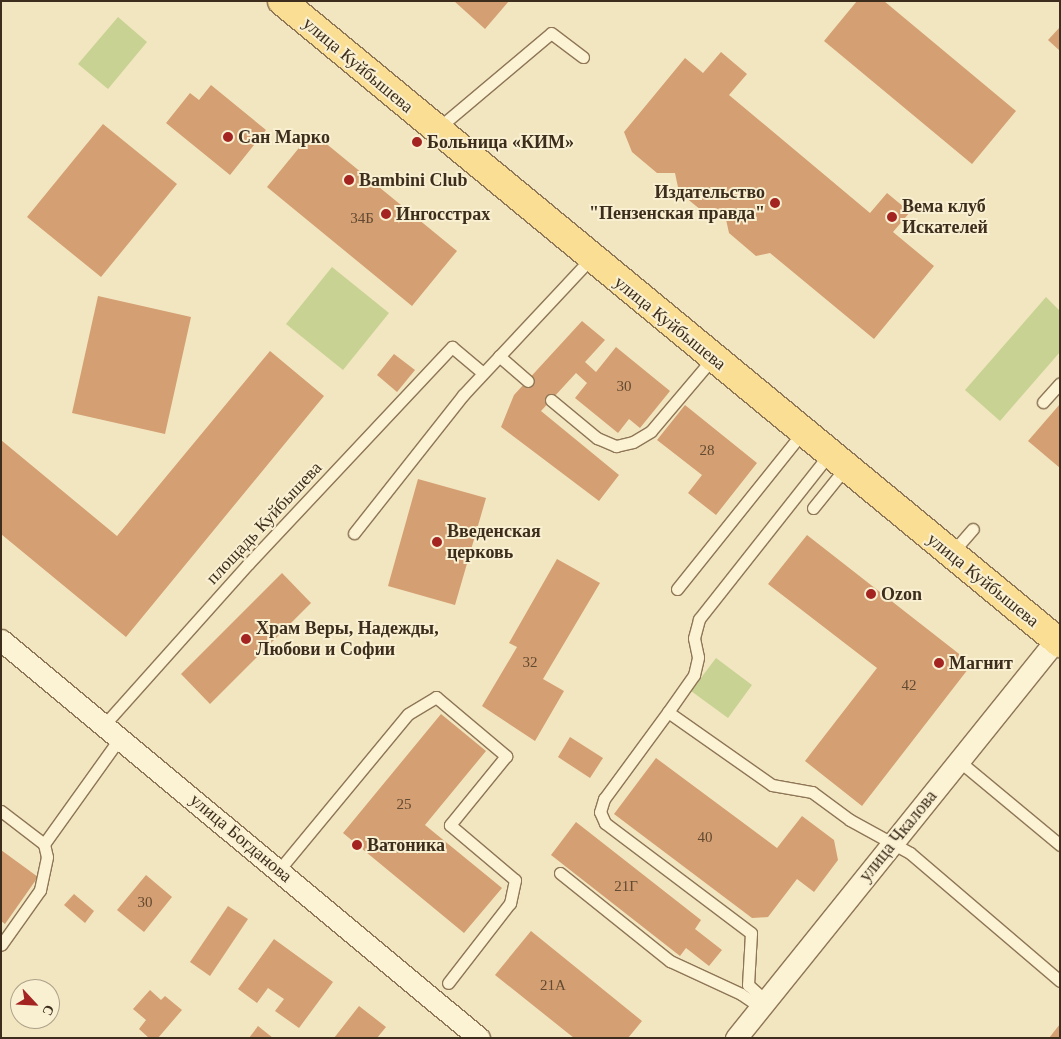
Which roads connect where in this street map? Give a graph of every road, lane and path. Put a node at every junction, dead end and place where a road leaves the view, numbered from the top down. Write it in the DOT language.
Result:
graph roads {
  1 [pos="282,1"];
  2 [pos="583,56"];
  3 [pos="436,130"];
  4 [pos="591,258"];
  5 [pos="499,356"];
  6 [pos="713,358"];
  7 [pos="483,373"];
  8 [pos="528,381"];
  9 [pos="1060,383"];
  10 [pos="551,400"];
  11 [pos="1043,402"];
  12 [pos="804,432"];
  13 [pos="838,460"];
  14 [pos="814,508"];
  15 [pos="973,529"];
  16 [pos="354,533"];
  17 [pos="951,554"];
  18 [pos="677,589"];
  19 [pos="1059,639"];
  20 [pos="1,640"];
  21 [pos="668,712"];
  22 [pos="104,725"];
  23 [pos="120,738"];
  24 [pos="959,761"];
  25 [pos="1,811"];
  26 [pos="44,844"];
  27 [pos="891,844"];
  28 [pos="1060,845"];
  29 [pos="279,870"];
  30 [pos="560,874"];
  31 [pos="1,945"];
  32 [pos="1060,981"];
  33 [pos="448,983"];
  34 [pos="763,1004"];
  35 [pos="479,1038"];
  36 [pos="736,1038"];
  1 -- 3 [label="main road, улица Куйбышева"];
  2 -- 3 [label="lane"];
  3 -- 4 [label="main road, улица Куйбышева"];
  4 -- 5 [label="lane"];
  4 -- 6 [label="main road, улица Куйбышева"];
  5 -- 7 [label="lane"];
  5 -- 8 [label="lane"];
  6 -- 10 [label="lane"];
  6 -- 12 [label="main road, улица Куйбышева"];
  7 -- 16 [label="lane"];
  7 -- 22 [label="lane, площадь Куйбышева"];
  9 -- 11 [label="lane"];
  12 -- 13 [label="main road, улица Куйбышева"];
  12 -- 18 [label="lane"];
  13 -- 14 [label="lane"];
  13 -- 17 [label="main road, улица Куйбышева"];
  13 -- 21 [label="lane"];
  15 -- 17 [label="lane"];
  17 -- 19 [label="main road, улица Куйбышева"];
  19 -- 24 [label="street, улица Чкалова"];
  20 -- 22 [label="street, улица Богданова"];
  21 -- 27 [label="lane"];
  21 -- 34 [label="lane"];
  22 -- 23 [label="street, улица Богданова"];
  23 -- 26 [label="lane"];
  23 -- 29 [label="street, улица Богданова"];
  24 -- 27 [label="street, улица Чкалова"];
  24 -- 28 [label="lane"];
  25 -- 26 [label="lane"];
  26 -- 31 [label="lane"];
  27 -- 32 [label="lane"];
  27 -- 34 [label="street, улица Чкалова"];
  29 -- 33 [label="lane"];
  29 -- 35 [label="street, улица Богданова"];
  30 -- 34 [label="lane"];
  34 -- 36 [label="street, улица Чкалова"];
}
